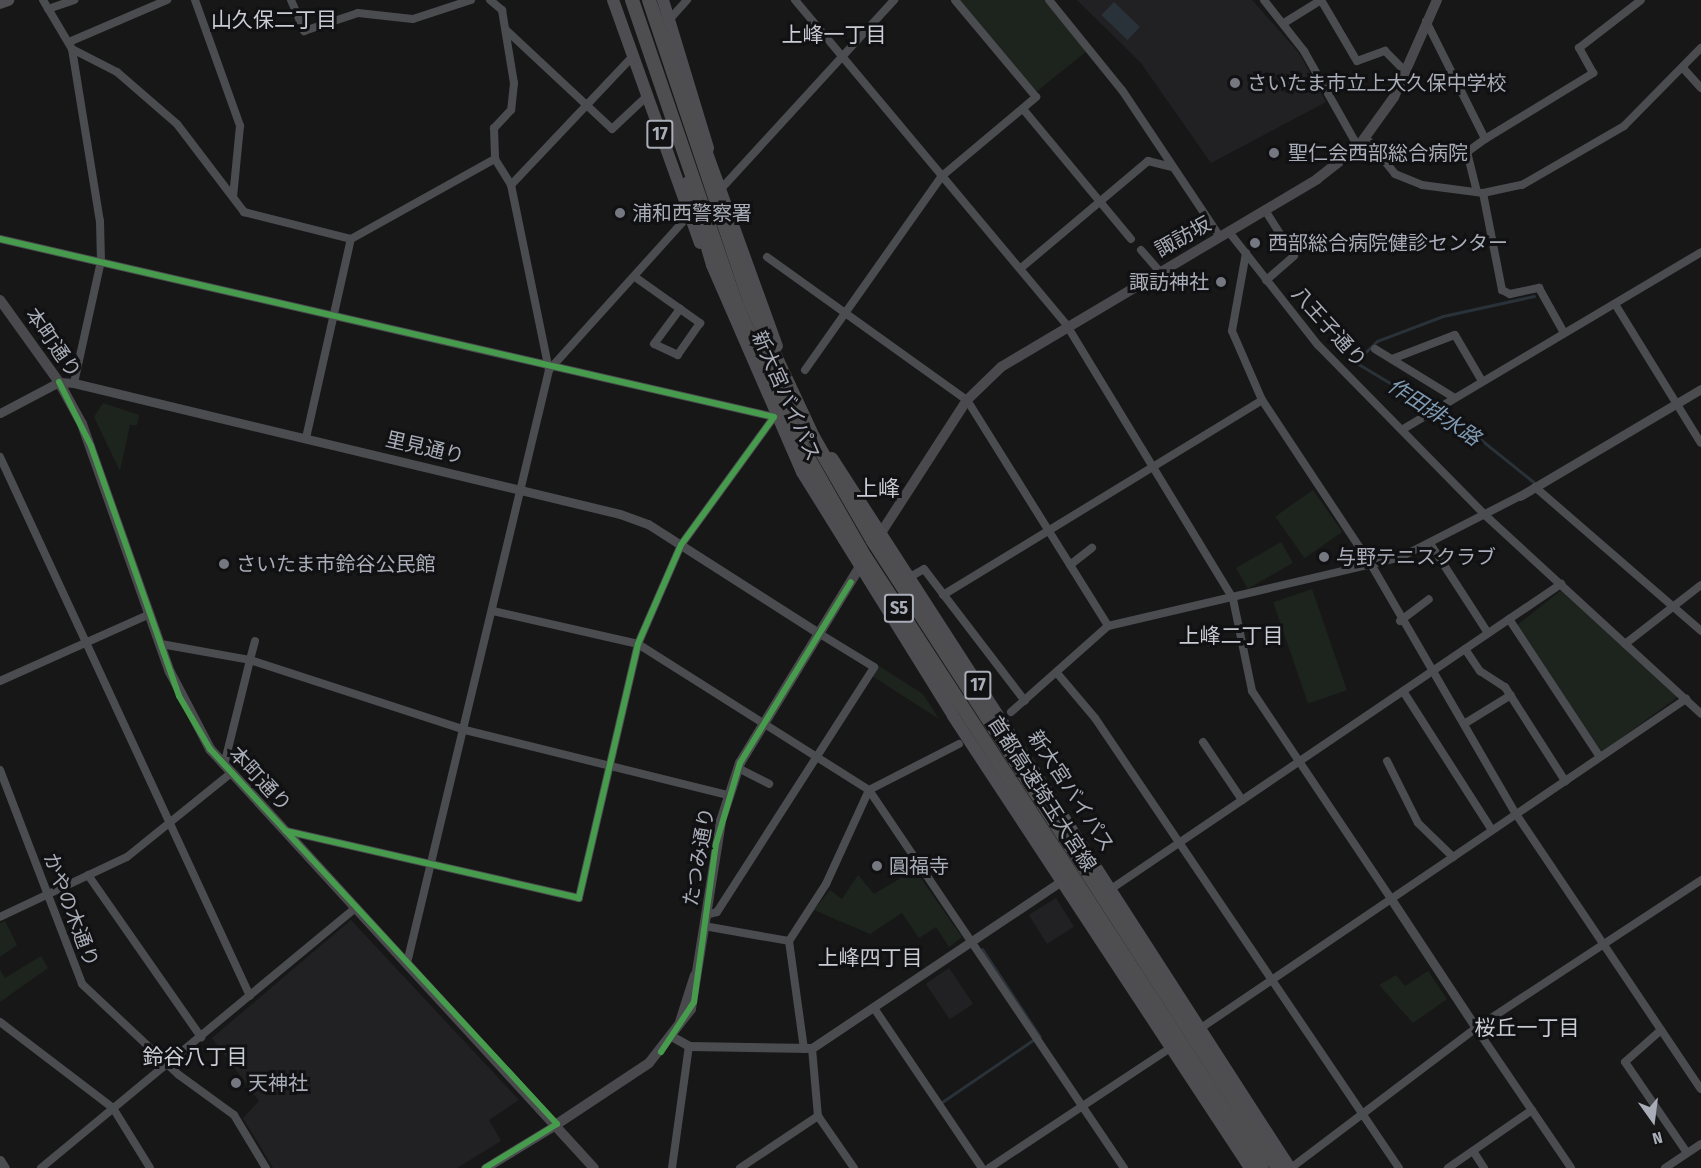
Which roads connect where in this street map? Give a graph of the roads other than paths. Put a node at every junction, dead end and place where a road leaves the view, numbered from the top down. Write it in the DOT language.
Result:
graph roads {
  1 [pos="8,0"];
  2 [pos="43,0"];
  3 [pos="74,0"];
  4 [pos="167,0"];
  5 [pos="195,0"];
  6 [pos="291,0"];
  7 [pos="490,0"];
  8 [pos="613,0"];
  9 [pos="632,0"];
  10 [pos="649,0"];
  11 [pos="657,0"];
  12 [pos="663,0"];
  13 [pos="687,0"];
  14 [pos="795,0"];
  15 [pos="894,0"];
  16 [pos="956,0"];
  17 [pos="1048,0"];
  18 [pos="1264,0"];
  19 [pos="1437,0"];
  20 [pos="1641,0"];
  21 [pos="467,1"];
  22 [pos="0,3"];
  23 [pos="48,9"];
  24 [pos="669,20"];
  25 [pos="1426,21"];
  26 [pos="1284,23"];
  27 [pos="505,29"];
  28 [pos="70,45"];
  29 [pos="1701,48"];
  30 [pos="842,55"];
  31 [pos="633,56"];
  32 [pos="1683,68"];
  33 [pos="1405,71"];
  34 [pos="1701,88"];
  35 [pos="647,96"];
  36 [pos="586,104"];
  37 [pos="1023,109"];
  38 [pos="688,114"];
  39 [pos="1367,139"];
  40 [pos="1485,139"];
  41 [pos="1358,147"];
  42 [pos="495,159"];
  43 [pos="1172,167"];
  44 [pos="942,176"];
  45 [pos="716,177"];
  46 [pos="511,185"];
  47 [pos="720,190"];
  48 [pos="1480,192"];
  49 [pos="233,196"];
  50 [pos="1100,200"];
  51 [pos="695,205"];
  52 [pos="1265,210"];
  53 [pos="688,220"];
  54 [pos="1225,234"];
  55 [pos="0,239"];
  56 [pos="351,239"];
  57 [pos="1131,239"];
  58 [pos="1141,250"];
  59 [pos="1701,252"];
  60 [pos="1246,253"];
  61 [pos="766,257"];
  62 [pos="101,261"];
  63 [pos="712,265"];
  64 [pos="1021,268"];
  65 [pos="1159,272"];
  66 [pos="635,277"];
  67 [pos="1266,279"];
  68 [pos="0,300"];
  69 [pos="1615,304"];
  70 [pos="680,309"];
  71 [pos="845,312"];
  72 [pos="333,316"];
  73 [pos="1066,324"];
  74 [pos="1564,333"];
  75 [pos="1376,348"];
  76 [pos="1392,359"];
  77 [pos="549,369"];
  78 [pos="805,370"];
  79 [pos="1482,381"];
  80 [pos="59,382"];
  81 [pos="74,383"];
  82 [pos="1701,389"];
  83 [pos="1453,397"];
  84 [pos="967,400"];
  85 [pos="1262,400"];
  86 [pos="1675,405"];
  87 [pos="0,413"];
  88 [pos="774,417"];
  89 [pos="1405,428"];
  90 [pos="306,438"];
  91 [pos="1701,443"];
  92 [pos="0,457"];
  93 [pos="1153,468"];
  94 [pos="1535,488"];
  95 [pos="520,489"];
  96 [pos="1520,496"];
  97 [pos="1486,516"];
  98 [pos="1049,531"];
  99 [pos="880,535"];
  100 [pos="681,545"];
  101 [pos="1431,545"];
  102 [pos="1092,548"];
  103 [pos="1070,565"];
  104 [pos="1372,566"];
  105 [pos="860,567"];
  106 [pos="908,578"];
  107 [pos="1561,584"];
  108 [pos="1701,585"];
  109 [pos="943,595"];
  110 [pos="1233,599"];
  111 [pos="1429,599"];
  112 [pos="1671,609"];
  113 [pos="493,611"];
  114 [pos="150,614"];
  115 [pos="1509,619"];
  116 [pos="1400,621"];
  117 [pos="1108,626"];
  118 [pos="1701,631"];
  119 [pos="1488,633"];
  120 [pos="820,634"];
  121 [pos="85,641"];
  122 [pos="255,641"];
  123 [pos="161,644"];
  124 [pos="1625,644"];
  125 [pos="638,645"];
  126 [pos="1465,649"];
  127 [pos="250,660"];
  128 [pos="1433,670"];
  129 [pos="1058,673"];
  130 [pos="0,681"];
  131 [pos="1403,691"];
  132 [pos="1511,695"];
  133 [pos="1686,699"];
  134 [pos="1024,701"];
  135 [pos="1011,711"];
  136 [pos="1701,714"];
  137 [pos="764,724"];
  138 [pos="1464,724"];
  139 [pos="465,730"];
  140 [pos="1203,742"];
  141 [pos="958,744"];
  142 [pos="815,757"];
  143 [pos="1600,757"];
  144 [pos="1387,761"];
  145 [pos="1298,762"];
  146 [pos="610,764"];
  147 [pos="738,768"];
  148 [pos="228,769"];
  149 [pos="0,770"];
  150 [pos="1565,781"];
  151 [pos="770,784"];
  152 [pos="869,790"];
  153 [pos="728,795"];
  154 [pos="1242,800"];
  155 [pos="1516,814"];
  156 [pos="171,824"];
  157 [pos="1492,830"];
  158 [pos="286,831"];
  159 [pos="1180,843"];
  160 [pos="1453,857"];
  161 [pos="432,864"];
  162 [pos="88,875"];
  163 [pos="1701,880"];
  164 [pos="1061,881"];
  165 [pos="1111,889"];
  166 [pos="47,894"];
  167 [pos="1391,899"];
  168 [pos="356,907"];
  169 [pos="0,917"];
  170 [pos="705,920"];
  171 [pos="789,941"];
  172 [pos="973,941"];
  173 [pos="1603,945"];
  174 [pos="408,963"];
  175 [pos="1272,980"];
  176 [pos="250,996"];
  177 [pos="874,1008"];
  178 [pos="0,1022"];
  179 [pos="1201,1027"];
  180 [pos="1476,1028"];
  181 [pos="1661,1030"];
  182 [pos="201,1037"];
  183 [pos="673,1037"];
  184 [pos="689,1046"];
  185 [pos="808,1048"];
  186 [pos="1170,1049"];
  187 [pos="168,1065"];
  188 [pos="1701,1089"];
  189 [pos="1082,1107"];
  190 [pos="113,1108"];
  191 [pos="1532,1110"];
  192 [pos="1365,1115"];
  193 [pos="818,1116"];
  194 [pos="557,1124"];
  195 [pos="1701,1144"];
  196 [pos="1473,1151"];
  197 [pos="1687,1154"];
  198 [pos="0,1160"];
  199 [pos="1122,1167"];
  200 [pos="5,1168"];
  201 [pos="41,1168"];
  202 [pos="150,1168"];
  203 [pos="266,1168"];
  204 [pos="485,1168"];
  205 [pos="594,1168"];
  206 [pos="672,1168"];
  207 [pos="740,1168"];
  208 [pos="854,1168"];
  209 [pos="982,1168"];
  210 [pos="989,1168"];
  211 [pos="1250,1168"];
  212 [pos="1262,1168"];
  213 [pos="1278,1168"];
  214 [pos="1291,1168"];
  215 [pos="1399,1168"];
  216 [pos="1448,1168"];
  217 [pos="1484,1168"];
  218 [pos="1571,1168"];
  219 [pos="1665,1168"];
  1 -- 22 [label="highway"];
  2 -- 23 [label="street"];
  3 -- 23 [label="street"];
  4 -- 28 [label="street"];
  5 -- 49 [label="street"];
  6 -- 21 [label="street"];
  7 -- 27 [label="street"];
  8 -- 31 [label="highway, 17"];
  9 -- 51 [label="highway, 新大宮バイパス / 17"];
  9 -- 212 [label="highway, 首都高速埼玉大宮線 / S5, bridge"];
  10 -- 38 [label="highway, 首都高速埼玉大宮線 / S5, bridge"];
  10 -- 45 [label="highway, 新大宮バイパス / 17"];
  11 -- 38 [label="highway, bridge"];
  12 -- 24 [label="highway, 17"];
  13 -- 24 [label="street"];
  14 -- 30 [label="street"];
  15 -- 30 [label="street"];
  16 -- 37 [label="street"];
  17 -- 43 [label="street, 八王子通り"];
  18 -- 26 [label="street"];
  19 -- 25 [label="main road, 諏訪坂"];
  20 -- 40 [label="street"];
  23 -- 28 [label="street"];
  24 -- 45 [label="highway, 17"];
  25 -- 33 [label="main road, 諏訪坂"];
  25 -- 40 [label="street"];
  26 -- 33 [label="street"];
  26 -- 41 [label="street"];
  27 -- 36 [label="street"];
  27 -- 42 [label="street"];
  28 -- 49 [label="street"];
  28 -- 62 [label="street"];
  29 -- 32 [label="street"];
  30 -- 44 [label="street"];
  30 -- 47 [label="street"];
  31 -- 35 [label="highway, 17"];
  31 -- 36 [label="street"];
  32 -- 34 [label="street"];
  32 -- 48 [label="street"];
  33 -- 39 [label="main road, 諏訪坂"];
  35 -- 36 [label="street"];
  35 -- 53 [label="highway, 17"];
  36 -- 46 [label="street"];
  37 -- 44 [label="street"];
  37 -- 50 [label="street"];
  38 -- 213 [label="highway, 首都高速埼玉大宮線 / S5, bridge"];
  39 -- 41 [label="main road, 諏訪坂"];
  39 -- 48 [label="street"];
  40 -- 48 [label="street"];
  41 -- 52 [label="main road, 諏訪坂"];
  42 -- 46 [label="street"];
  42 -- 56 [label="street"];
  43 -- 50 [label="street"];
  43 -- 54 [label="street, 八王子通り"];
  44 -- 64 [label="street"];
  44 -- 71 [label="street"];
  45 -- 47 [label="highway, 新大宮バイパス / 17"];
  46 -- 77 [label="street"];
  47 -- 99 [label="highway, 新大宮バイパス / 17"];
  48 -- 74 [label="street"];
  49 -- 56 [label="street"];
  50 -- 57 [label="street"];
  50 -- 64 [label="street"];
  51 -- 53 [label="street"];
  51 -- 63 [label="highway, 新大宮バイパス / 17"];
  52 -- 54 [label="main road, 諏訪坂"];
  52 -- 67 [label="street"];
  53 -- 63 [label="highway, 17"];
  53 -- 66 [label="street"];
  54 -- 60 [label="street, 八王子通り"];
  54 -- 65 [label="main road, 諏訪坂"];
  55 -- 62 [label="street"];
  56 -- 72 [label="street"];
  58 -- 65 [label="street"];
  59 -- 69 [label="street"];
  60 -- 67 [label="street, 八王子通り"];
  60 -- 85 [label="street"];
  61 -- 71 [label="street"];
  62 -- 72 [label="street"];
  62 -- 81 [label="street"];
  63 -- 88 [label="highway, 新大宮バイパス / 17"];
  64 -- 73 [label="street"];
  65 -- 73 [label="main road, 諏訪坂"];
  66 -- 70 [label="street"];
  66 -- 77 [label="street"];
  67 -- 89 [label="street, 八王子通り"];
  68 -- 80 [label="main road, 本町通り"];
  69 -- 74 [label="street"];
  69 -- 86 [label="street"];
  70 -- 70 [label="street"];
  71 -- 78 [label="street"];
  71 -- 84 [label="street"];
  72 -- 77 [label="street"];
  72 -- 90 [label="street"];
  73 -- 84 [label="main road, たつみ通り"];
  73 -- 93 [label="street"];
  74 -- 79 [label="street"];
  75 -- 76 [label="street"];
  76 -- 79 [label="street"];
  76 -- 83 [label="street"];
  77 -- 88 [label="street"];
  77 -- 95 [label="street"];
  79 -- 83 [label="street"];
  80 -- 81 [label="street, 里見通り"];
  80 -- 87 [label="street"];
  80 -- 114 [label="main road, 本町通り"];
  81 -- 90 [label="street, 里見通り"];
  82 -- 86 [label="street"];
  83 -- 89 [label="street"];
  84 -- 98 [label="street"];
  84 -- 99 [label="main road, たつみ通り"];
  85 -- 93 [label="street"];
  85 -- 104 [label="street"];
  86 -- 91 [label="street"];
  86 -- 94 [label="street"];
  88 -- 100 [label="street"];
  88 -- 105 [label="highway, 新大宮バイパス / 17"];
  89 -- 97 [label="street, 八王子通り"];
  90 -- 95 [label="street, 里見通り"];
  92 -- 121 [label="street"];
  93 -- 98 [label="street"];
  93 -- 110 [label="street"];
  94 -- 96 [label="street"];
  94 -- 112 [label="street"];
  95 -- 100 [label="street, 里見通り"];
  95 -- 113 [label="street"];
  96 -- 97 [label="street"];
  97 -- 101 [label="street"];
  97 -- 107 [label="street, 八王子通り"];
  98 -- 103 [label="street"];
  98 -- 109 [label="street"];
  99 -- 105 [label="main road, たつみ通り"];
  99 -- 106 [label="highway, 新大宮バイパス / 17"];
  100 -- 120 [label="street, 里見通り"];
  100 -- 125 [label="street"];
  101 -- 104 [label="street"];
  101 -- 119 [label="street"];
  102 -- 103 [label="street"];
  103 -- 117 [label="street"];
  104 -- 110 [label="street"];
  104 -- 116 [label="street"];
  105 -- 120 [label="main road, たつみ通り"];
  105 -- 164 [label="highway, 新大宮バイパス / 17"];
  106 -- 109 [label="street"];
  106 -- 165 [label="highway, 新大宮バイパス / 17"];
  107 -- 115 [label="street"];
  107 -- 124 [label="street, 八王子通り"];
  108 -- 112 [label="street"];
  109 -- 134 [label="street"];
  110 -- 117 [label="street"];
  110 -- 145 [label="street"];
  111 -- 116 [label="street"];
  112 -- 118 [label="street"];
  112 -- 124 [label="street"];
  113 -- 125 [label="street"];
  113 -- 139 [label="street"];
  114 -- 121 [label="street"];
  114 -- 123 [label="main road, 本町通り"];
  115 -- 119 [label="street"];
  115 -- 143 [label="street"];
  116 -- 128 [label="street"];
  117 -- 129 [label="street"];
  119 -- 126 [label="street"];
  120 -- 137 [label="main road, たつみ通り"];
  120 -- 142 [label="street"];
  121 -- 130 [label="street"];
  121 -- 156 [label="street"];
  122 -- 127 [label="street"];
  123 -- 127 [label="street"];
  123 -- 148 [label="main road, 本町通り"];
  124 -- 133 [label="street, 八王子通り"];
  125 -- 137 [label="street"];
  125 -- 146 [label="street"];
  126 -- 128 [label="street"];
  126 -- 132 [label="street"];
  127 -- 139 [label="street"];
  127 -- 148 [label="street"];
  128 -- 131 [label="street"];
  128 -- 138 [label="street"];
  129 -- 134 [label="street"];
  129 -- 159 [label="street"];
  131 -- 145 [label="street"];
  131 -- 157 [label="street"];
  132 -- 138 [label="street"];
  132 -- 150 [label="street"];
  133 -- 136 [label="street"];
  133 -- 143 [label="street"];
  134 -- 135 [label="street"];
  137 -- 142 [label="street"];
  137 -- 147 [label="main road, たつみ通り"];
  138 -- 155 [label="street"];
  139 -- 146 [label="street"];
  139 -- 161 [label="street"];
  140 -- 154 [label="street"];
  141 -- 152 [label="street"];
  142 -- 152 [label="street"];
  142 -- 170 [label="street"];
  143 -- 150 [label="street"];
  144 -- 160 [label="street"];
  145 -- 154 [label="street"];
  145 -- 167 [label="street"];
  146 -- 153 [label="street"];
  146 -- 161 [label="street"];
  147 -- 151 [label="street"];
  147 -- 153 [label="main road, たつみ通り"];
  148 -- 156 [label="street"];
  148 -- 158 [label="main road, 本町通り"];
  149 -- 166 [label="street, かやの木通り"];
  150 -- 155 [label="street"];
  152 -- 171 [label="street"];
  152 -- 172 [label="street"];
  153 -- 170 [label="main road, たつみ通り"];
  154 -- 159 [label="street"];
  155 -- 157 [label="street"];
  155 -- 173 [label="street"];
  156 -- 162 [label="street"];
  156 -- 176 [label="street"];
  157 -- 160 [label="street"];
  158 -- 161 [label="street"];
  158 -- 168 [label="main road, 本町通り"];
  159 -- 165 [label="street"];
  159 -- 175 [label="street"];
  160 -- 167 [label="street"];
  161 -- 174 [label="street"];
  162 -- 166 [label="street"];
  162 -- 182 [label="street"];
  163 -- 173 [label="street"];
  164 -- 172 [label="street"];
  164 -- 186 [label="highway, 新大宮バイパス / 17"];
  165 -- 179 [label="highway, 新大宮バイパス / 17"];
  166 -- 169 [label="street"];
  166 -- 187 [label="street, かやの木通り"];
  167 -- 175 [label="street"];
  167 -- 180 [label="street"];
  168 -- 174 [label="main road, 本町通り"];
  168 -- 176 [label="street"];
  170 -- 171 [label="street"];
  170 -- 183 [label="main road, たつみ通り"];
  171 -- 185 [label="street"];
  172 -- 177 [label="street"];
  172 -- 189 [label="street"];
  173 -- 180 [label="street"];
  173 -- 181 [label="street"];
  174 -- 194 [label="main road, 本町通り"];
  175 -- 179 [label="street"];
  175 -- 192 [label="street"];
  176 -- 182 [label="street"];
  177 -- 185 [label="street"];
  177 -- 209 [label="street"];
  178 -- 190 [label="street"];
  179 -- 186 [label="street"];
  179 -- 214 [label="highway, 新大宮バイパス / 17"];
  180 -- 191 [label="street"];
  180 -- 192 [label="street"];
  181 -- 188 [label="street"];
  181 -- 197 [label="street"];
  182 -- 187 [label="street"];
  183 -- 184 [label="street"];
  183 -- 194 [label="main road, たつみ通り"];
  184 -- 185 [label="street"];
  184 -- 206 [label="street"];
  185 -- 193 [label="street"];
  186 -- 189 [label="street"];
  186 -- 211 [label="highway, 新大宮バイパス / 17"];
  187 -- 190 [label="street"];
  187 -- 203 [label="street, かやの木通り"];
  189 -- 199 [label="street"];
  189 -- 210 [label="street"];
  190 -- 201 [label="street"];
  190 -- 202 [label="street"];
  191 -- 196 [label="street"];
  191 -- 218 [label="street"];
  192 -- 214 [label="street"];
  192 -- 215 [label="street"];
  193 -- 207 [label="street"];
  193 -- 208 [label="street"];
  194 -- 204 [label="street, たつみ通り"];
  194 -- 205 [label="main road, 本町通り"];
  195 -- 197 [label="street"];
  196 -- 216 [label="street"];
  196 -- 217 [label="street"];
  197 -- 219 [label="street"];
  198 -- 200 [label="street"];
}
